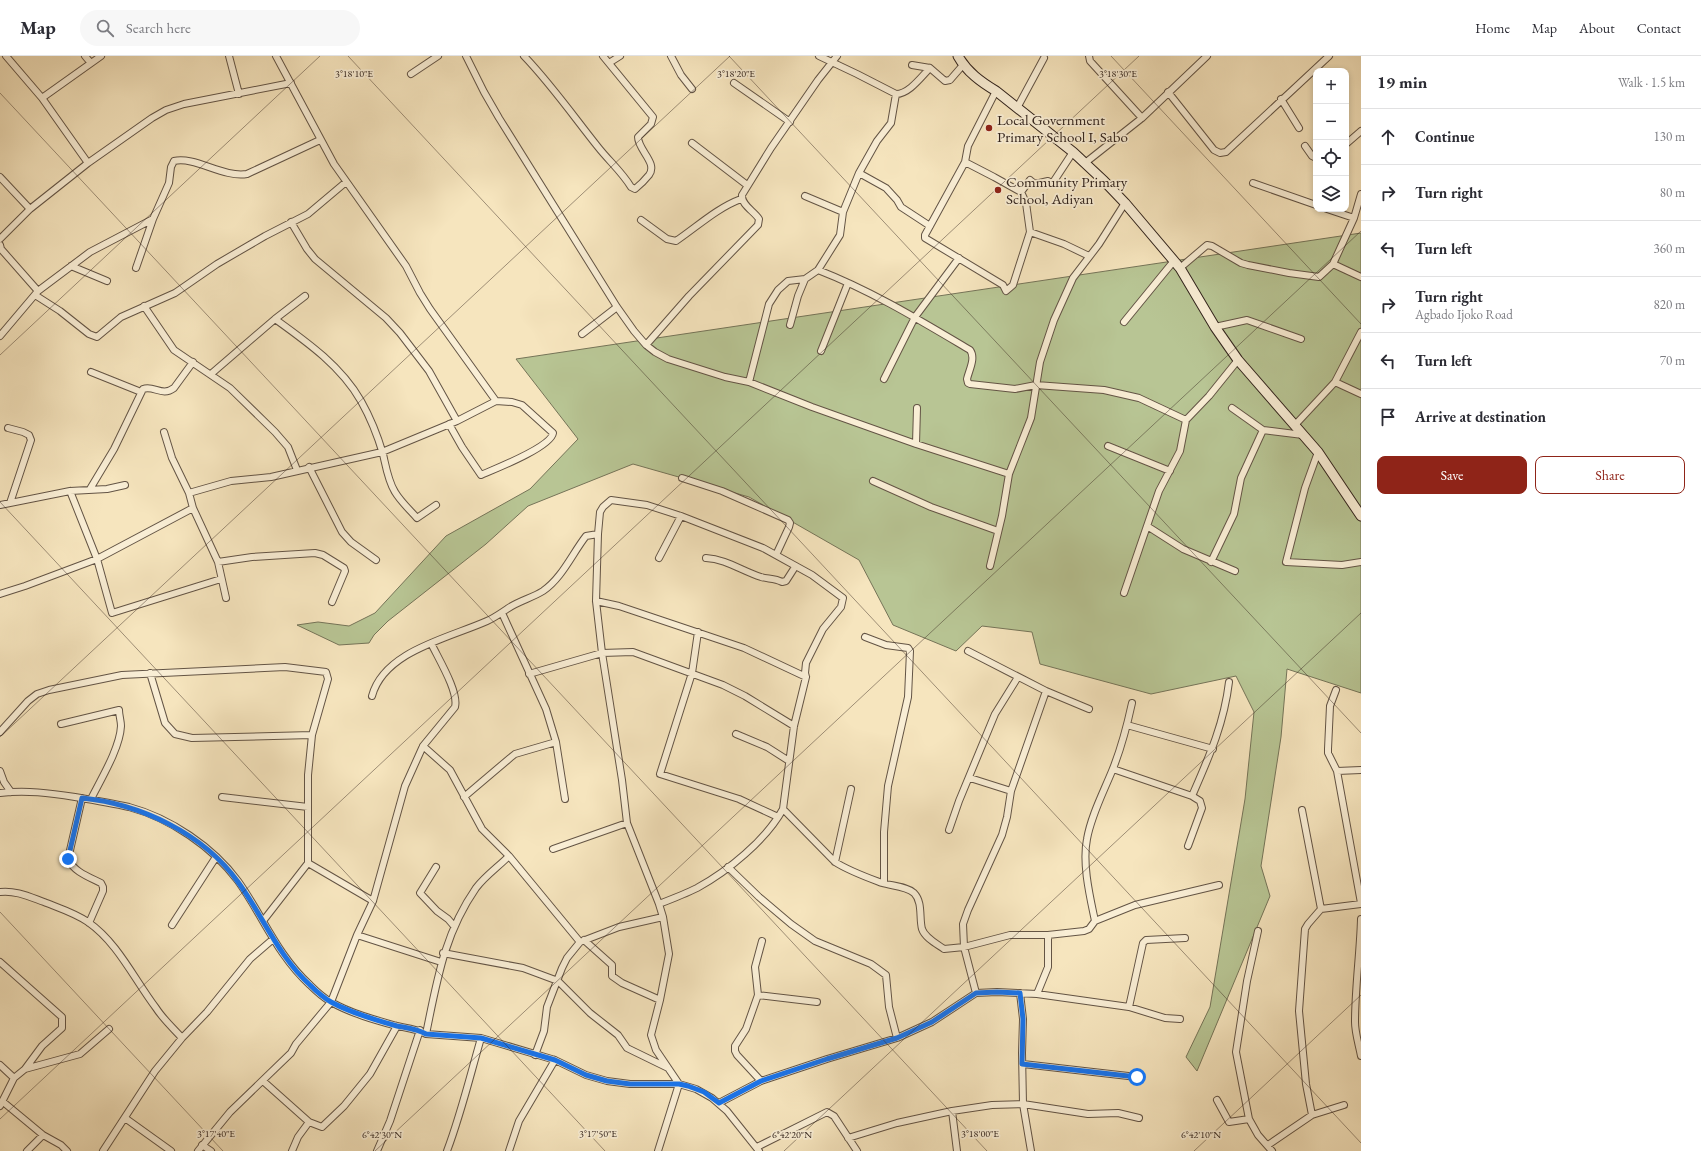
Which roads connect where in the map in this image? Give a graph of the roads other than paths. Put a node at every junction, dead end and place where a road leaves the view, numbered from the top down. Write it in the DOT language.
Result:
graph roads {
  1 [pos="6,56"];
  2 [pos="85,56"];
  3 [pos="101,56"];
  4 [pos="229,56"];
  5 [pos="276,56"];
  6 [pos="438,56"];
  7 [pos="466,56"];
  8 [pos="524,56"];
  9 [pos="603,56"];
  10 [pos="620,56"];
  11 [pos="671,56"];
  12 [pos="819,56"];
  13 [pos="837,56"];
  14 [pos="958,56"];
  15 [pos="1089,56"];
  16 [pos="1207,56"];
  17 [pos="1328,56"];
  18 [pos="1044,58"];
  19 [pos="90,62"];
  20 [pos="833,62"];
  21 [pos="609,63"];
  22 [pos="912,65"];
  23 [pos="963,65"];
  24 [pos="930,68"];
  25 [pos="411,74"];
  26 [pos="291,83"];
  27 [pos="734,83"];
  28 [pos="692,89"];
  29 [pos="996,91"];
  30 [pos="1168,92"];
  31 [pos="239,94"];
  32 [pos="896,94"];
  33 [pos="42,98"];
  34 [pos="1282,99"];
  35 [pos="1017,108"];
  36 [pos="1142,118"];
  37 [pos="790,122"];
  38 [pos="1300,128"];
  39 [pos="1361,131"];
  40 [pos="320,140"];
  41 [pos="1349,141"];
  42 [pos="692,143"];
  43 [pos="1305,146"];
  44 [pos="1073,152"];
  45 [pos="1313,156"];
  46 [pos="965,162"];
  47 [pos="88,163"];
  48 [pos="1085,163"];
  49 [pos="859,173"];
  50 [pos="0,177"];
  51 [pos="346,182"];
  52 [pos="1253,183"];
  53 [pos="747,185"];
  54 [pos="1021,192"];
  55 [pos="1361,194"];
  56 [pos="805,196"];
  57 [pos="742,199"];
  58 [pos="1125,203"];
  59 [pos="1313,204"];
  60 [pos="30,210"];
  61 [pos="843,212"];
  62 [pos="1336,212"];
  63 [pos="1354,218"];
  64 [pos="153,219"];
  65 [pos="641,220"];
  66 [pos="290,222"];
  67 [pos="930,226"];
  68 [pos="1030,232"];
  69 [pos="0,239"];
  70 [pos="0,245"];
  71 [pos="1089,256"];
  72 [pos="959,258"];
  73 [pos="1333,264"];
  74 [pos="1176,265"];
  75 [pos="71,266"];
  76 [pos="136,268"];
  77 [pos="818,270"];
  78 [pos="1361,277"];
  79 [pos="805,279"];
  80 [pos="107,281"];
  81 [pos="848,283"];
  82 [pos="36,293"];
  83 [pos="305,296"];
  84 [pos="144,306"];
  85 [pos="617,307"];
  86 [pos="275,318"];
  87 [pos="915,318"];
  88 [pos="1124,322"];
  89 [pos="790,325"];
  90 [pos="1215,327"];
  91 [pos="1361,332"];
  92 [pos="582,334"];
  93 [pos="0,336"];
  94 [pos="1301,339"];
  95 [pos="646,345"];
  96 [pos="821,351"];
  97 [pos="1238,360"];
  98 [pos="193,362"];
  99 [pos="91,372"];
  100 [pos="211,374"];
  101 [pos="884,379"];
  102 [pos="749,382"];
  103 [pos="1335,382"];
  104 [pos="1036,385"];
  105 [pos="141,392"];
  106 [pos="1361,394"];
  107 [pos="496,401"];
  108 [pos="917,408"];
  109 [pos="1232,408"];
  110 [pos="1186,420"];
  111 [pos="457,421"];
  112 [pos="449,424"];
  113 [pos="1295,425"];
  114 [pos="8,428"];
  115 [pos="1263,430"];
  116 [pos="164,432"];
  117 [pos="1303,435"];
  118 [pos="916,444"];
  119 [pos="1108,446"];
  120 [pos="382,452"];
  121 [pos="1318,452"];
  122 [pos="310,467"];
  123 [pos="298,470"];
  124 [pos="1170,471"];
  125 [pos="1009,474"];
  126 [pos="682,478"];
  127 [pos="873,481"];
  128 [pos="125,485"];
  129 [pos="90,489"];
  130 [pos="70,491"];
  131 [pos="189,493"];
  132 [pos="10,503"];
  133 [pos="0,505"];
  134 [pos="436,505"];
  135 [pos="193,508"];
  136 [pos="681,516"];
  137 [pos="1361,516"];
  138 [pos="1147,526"];
  139 [pos="998,531"];
  140 [pos="598,534"];
  141 [pos="776,555"];
  142 [pos="659,558"];
  143 [pos="706,558"];
  144 [pos="96,559"];
  145 [pos="376,560"];
  146 [pos="218,562"];
  147 [pos="1211,562"];
  148 [pos="1361,562"];
  149 [pos="990,566"];
  150 [pos="795,567"];
  151 [pos="1235,571"];
  152 [pos="221,579"];
  153 [pos="1124,593"];
  154 [pos="0,594"];
  155 [pos="226,598"];
  156 [pos="596,601"];
  157 [pos="332,602"];
  158 [pos="502,613"];
  159 [pos="698,632"];
  160 [pos="865,637"];
  161 [pos="431,643"];
  162 [pos="968,651"];
  163 [pos="602,653"];
  164 [pos="150,673"];
  165 [pos="692,673"];
  166 [pos="529,674"];
  167 [pos="806,677"];
  168 [pos="1018,677"];
  169 [pos="1229,682"];
  170 [pos="1336,690"];
  171 [pos="1046,691"];
  172 [pos="372,696"];
  173 [pos="1132,703"];
  174 [pos="1089,710"];
  175 [pos="61,724"];
  176 [pos="1127,725"];
  177 [pos="794,726"];
  178 [pos="0,732"];
  179 [pos="736,734"];
  180 [pos="312,736"];
  181 [pos="556,742"];
  182 [pos="423,746"];
  183 [pos="1213,749"];
  184 [pos="789,761"];
  185 [pos="0,770"];
  186 [pos="1113,770"];
  187 [pos="1361,770"];
  188 [pos="1337,771"];
  189 [pos="970,778"];
  190 [pos="851,789"];
  191 [pos="1011,791"];
  192 [pos="11,792"];
  193 [pos="0,793"];
  194 [pos="1192,796"];
  195 [pos="222,797"];
  196 [pos="464,797"];
  197 [pos="82,798"];
  198 [pos="91,799"];
  199 [pos="565,799"];
  200 [pos="308,807"];
  201 [pos="783,809"];
  202 [pos="1302,810"];
  203 [pos="778,817"];
  204 [pos="627,823"];
  205 [pos="949,830"];
  206 [pos="1188,846"];
  207 [pos="553,849"];
  208 [pos="509,856"];
  209 [pos="216,857"];
  210 [pos="835,862"];
  211 [pos="308,863"];
  212 [pos="436,867"];
  213 [pos="728,867"];
  214 [pos="884,883"];
  215 [pos="1220,885"];
  216 [pos="0,892"];
  217 [pos="373,901"];
  218 [pos="659,904"];
  219 [pos="1361,904"];
  220 [pos="1321,909"];
  221 [pos="663,917"];
  222 [pos="1361,919"];
  223 [pos="263,921"];
  224 [pos="1095,921"];
  225 [pos="89,923"];
  226 [pos="172,925"];
  227 [pos="454,926"];
  228 [pos="1258,931"];
  229 [pos="357,935"];
  230 [pos="1048,935"];
  231 [pos="1185,938"];
  232 [pos="272,940"];
  233 [pos="582,941"];
  234 [pos="762,941"];
  235 [pos="964,947"];
  236 [pos="443,953"];
  237 [pos="0,962"];
  238 [pos="441,962"];
  239 [pos="558,981"];
  240 [pos="976,993"];
  241 [pos="1020,993"];
  242 [pos="1037,994"];
  243 [pos="758,995"];
  244 [pos="660,1000"];
  245 [pos="331,1002"];
  246 [pos="817,1002"];
  247 [pos="1130,1007"];
  248 [pos="1180,1018"];
  249 [pos="397,1026"];
  250 [pos="109,1029"];
  251 [pos="420,1030"];
  252 [pos="426,1034"];
  253 [pos="182,1038"];
  254 [pos="481,1038"];
  255 [pos="897,1038"];
  256 [pos="535,1055"];
  257 [pos="1361,1056"];
  258 [pos="555,1060"];
  259 [pos="1022,1064"];
  260 [pos="0,1065"];
  261 [pos="668,1068"];
  262 [pos="25,1069"];
  263 [pos="1137,1077"];
  264 [pos="14,1078"];
  265 [pos="263,1081"];
  266 [pos="761,1081"];
  267 [pos="679,1084"];
  268 [pos="1217,1100"];
  269 [pos="1,1103"];
  270 [pos="719,1103"];
  271 [pos="1023,1104"];
  272 [pos="1344,1105"];
  273 [pos="952,1111"];
  274 [pos="1312,1115"];
  275 [pos="125,1118"];
  276 [pos="1139,1118"];
  277 [pos="1249,1119"];
  278 [pos="309,1122"];
  279 [pos="43,1135"];
  280 [pos="848,1138"];
  281 [pos="202,1145"];
  282 [pos="1268,1145"];
  283 [pos="758,1149"];
  284 [pos="27,1151"];
  285 [pos="67,1151"];
  286 [pos="103,1151"];
  287 [pos="171,1151"];
  288 [pos="198,1151"];
  289 [pos="211,1151"];
  290 [pos="292,1151"];
  291 [pos="377,1151"];
  292 [pos="447,1151"];
  293 [pos="509,1151"];
  294 [pos="658,1151"];
  295 [pos="857,1151"];
  296 [pos="957,1151"];
  297 [pos="1031,1151"];
  298 [pos="1272,1151"];
  1 -- 33 [label="street"];
  2 -- 19 [label="street"];
  3 -- 19 [label="street"];
  4 -- 31 [label="street"];
  5 -- 26 [label="street"];
  6 -- 25 [label="street"];
  7 -- 85 [label="street"];
  8 -- 21 [label="street"];
  9 -- 21 [label="street"];
  10 -- 21 [label="street"];
  11 -- 28 [label="street"];
  12 -- 20 [label="street"];
  13 -- 20 [label="street"];
  14 -- 23 [label="main road"];
  15 -- 36 [label="street"];
  16 -- 30 [label="street"];
  17 -- 34 [label="street"];
  18 -- 35 [label="street"];
  19 -- 33 [label="street"];
  20 -- 32 [label="street"];
  20 -- 37 [label="street"];
  22 -- 24 [label="street"];
  23 -- 24 [label="street"];
  23 -- 29 [label="main road"];
  24 -- 32 [label="street"];
  26 -- 31 [label="street"];
  26 -- 40 [label="street"];
  27 -- 37 [label="street"];
  29 -- 35 [label="main road"];
  29 -- 46 [label="street"];
  30 -- 34 [label="street"];
  30 -- 36 [label="street"];
  31 -- 47 [label="street"];
  32 -- 49 [label="street"];
  33 -- 47 [label="street"];
  34 -- 38 [label="street"];
  35 -- 44 [label="main road"];
  36 -- 48 [label="street"];
  37 -- 53 [label="street"];
  39 -- 41 [label="street"];
  40 -- 51 [label="street"];
  40 -- 64 [label="street"];
  42 -- 53 [label="street"];
  43 -- 45 [label="street"];
  44 -- 48 [label="main road"];
  44 -- 54 [label="street"];
  46 -- 54 [label="street"];
  46 -- 67 [label="street"];
  47 -- 60 [label="street"];
  48 -- 58 [label="main road"];
  49 -- 61 [label="street"];
  49 -- 67 [label="street"];
  50 -- 60 [label="street"];
  51 -- 66 [label="street"];
  51 -- 107 [label="street"];
  52 -- 59 [label="street"];
  53 -- 57 [label="street"];
  54 -- 68 [label="street"];
  55 -- 63 [label="street"];
  56 -- 61 [label="street"];
  57 -- 65 [label="street"];
  57 -- 95 [label="street"];
  58 -- 71 [label="street"];
  58 -- 74 [label="main road"];
  60 -- 69 [label="street"];
  61 -- 77 [label="street"];
  62 -- 63 [label="street"];
  63 -- 73 [label="street"];
  64 -- 75 [label="street"];
  64 -- 76 [label="street"];
  66 -- 84 [label="street"];
  66 -- 111 [label="street"];
  67 -- 72 [label="street"];
  68 -- 71 [label="street"];
  68 -- 72 [label="street"];
  70 -- 82 [label="street"];
  71 -- 104 [label="street"];
  72 -- 87 [label="street"];
  73 -- 74 [label="street"];
  73 -- 78 [label="street"];
  74 -- 88 [label="street"];
  74 -- 90 [label="main road"];
  75 -- 80 [label="street"];
  75 -- 82 [label="street"];
  77 -- 79 [label="street"];
  77 -- 81 [label="street"];
  79 -- 89 [label="street"];
  79 -- 102 [label="street"];
  81 -- 87 [label="street"];
  81 -- 96 [label="street"];
  82 -- 84 [label="street"];
  82 -- 93 [label="street"];
  83 -- 86 [label="street"];
  84 -- 98 [label="street"];
  85 -- 92 [label="street"];
  85 -- 95 [label="street"];
  86 -- 100 [label="street"];
  86 -- 120 [label="street"];
  87 -- 101 [label="street"];
  87 -- 104 [label="street"];
  90 -- 94 [label="street"];
  90 -- 97 [label="main road"];
  91 -- 103 [label="street"];
  95 -- 102 [label="street"];
  97 -- 110 [label="street"];
  97 -- 113 [label="main road"];
  98 -- 100 [label="street"];
  98 -- 105 [label="street"];
  99 -- 105 [label="street"];
  100 -- 123 [label="street"];
  102 -- 118 [label="street"];
  103 -- 106 [label="street"];
  103 -- 113 [label="street"];
  104 -- 110 [label="street"];
  104 -- 125 [label="street"];
  105 -- 129 [label="street"];
  107 -- 111 [label="street"];
  107 -- 112 [label="street"];
  108 -- 118 [label="street"];
  109 -- 115 [label="street"];
  110 -- 124 [label="street"];
  111 -- 112 [label="street"];
  112 -- 120 [label="street"];
  113 -- 117 [label="main road"];
  114 -- 132 [label="street"];
  115 -- 117 [label="street"];
  115 -- 147 [label="street"];
  116 -- 131 [label="street"];
  117 -- 121 [label="main road"];
  118 -- 125 [label="street"];
  119 -- 124 [label="street"];
  120 -- 122 [label="street"];
  120 -- 134 [label="street"];
  121 -- 137 [label="main road"];
  121 -- 148 [label="street"];
  122 -- 123 [label="street"];
  122 -- 145 [label="street"];
  123 -- 131 [label="street"];
  124 -- 138 [label="street"];
  125 -- 139 [label="street"];
  126 -- 141 [label="street"];
  127 -- 139 [label="street"];
  128 -- 129 [label="street"];
  129 -- 130 [label="street"];
  130 -- 132 [label="street"];
  130 -- 144 [label="street"];
  131 -- 135 [label="street"];
  132 -- 133 [label="street"];
  135 -- 144 [label="street"];
  135 -- 146 [label="street"];
  136 -- 140 [label="street"];
  136 -- 141 [label="street"];
  136 -- 142 [label="street"];
  138 -- 147 [label="street"];
  138 -- 153 [label="street"];
  139 -- 149 [label="street"];
  140 -- 156 [label="street"];
  140 -- 158 [label="street"];
  141 -- 150 [label="street"];
  143 -- 150 [label="street"];
  144 -- 152 [label="street"];
  144 -- 154 [label="street"];
  146 -- 152 [label="street"];
  146 -- 157 [label="street"];
  147 -- 151 [label="street"];
  150 -- 167 [label="street"];
  152 -- 155 [label="street"];
  156 -- 159 [label="street"];
  156 -- 163 [label="street"];
  158 -- 161 [label="street"];
  158 -- 166 [label="street"];
  159 -- 165 [label="street"];
  159 -- 167 [label="street"];
  160 -- 214 [label="street"];
  161 -- 172 [label="street"];
  161 -- 182 [label="street"];
  162 -- 168 [label="street"];
  163 -- 165 [label="street"];
  163 -- 166 [label="street"];
  163 -- 204 [label="street"];
  164 -- 178 [label="street"];
  164 -- 180 [label="street"];
  164 -- 180 [label="street"];
  165 -- 177 [label="street"];
  165 -- 203 [label="street"];
  166 -- 181 [label="street"];
  167 -- 177 [label="street"];
  168 -- 171 [label="street"];
  168 -- 189 [label="street"];
  169 -- 183 [label="street"];
  170 -- 188 [label="street"];
  171 -- 174 [label="street"];
  171 -- 191 [label="street"];
  173 -- 176 [label="street"];
  175 -- 198 [label="street"];
  176 -- 183 [label="street"];
  176 -- 186 [label="street"];
  177 -- 184 [label="street"];
  179 -- 184 [label="street"];
  180 -- 200 [label="street"];
  181 -- 196 [label="street"];
  181 -- 199 [label="street"];
  182 -- 196 [label="street"];
  182 -- 217 [label="street"];
  183 -- 194 [label="street"];
  184 -- 201 [label="street"];
  185 -- 192 [label="street"];
  186 -- 194 [label="street"];
  186 -- 224 [label="street"];
  187 -- 188 [label="street"];
  188 -- 219 [label="street"];
  189 -- 191 [label="street"];
  189 -- 205 [label="street"];
  190 -- 210 [label="street"];
  191 -- 235 [label="street"];
  192 -- 193 [label="street"];
  192 -- 197 [label="street"];
  194 -- 206 [label="street"];
  195 -- 200 [label="street"];
  196 -- 208 [label="street"];
  197 -- 198 [label="street"];
  197 -- 225 [label="street"];
  198 -- 209 [label="street"];
  200 -- 211 [label="street"];
  201 -- 203 [label="street"];
  201 -- 210 [label="street"];
  202 -- 220 [label="street"];
  203 -- 213 [label="street"];
  204 -- 207 [label="street"];
  204 -- 218 [label="street"];
  208 -- 227 [label="street"];
  208 -- 233 [label="street"];
  209 -- 223 [label="street"];
  209 -- 226 [label="street"];
  210 -- 214 [label="street"];
  211 -- 217 [label="street"];
  211 -- 223 [label="street"];
  212 -- 227 [label="street"];
  213 -- 218 [label="street"];
  213 -- 255 [label="street"];
  214 -- 235 [label="street"];
  215 -- 224 [label="street"];
  216 -- 225 [label="street"];
  217 -- 229 [label="street"];
  218 -- 221 [label="street"];
  219 -- 220 [label="street"];
  220 -- 274 [label="street"];
  221 -- 233 [label="street"];
  221 -- 244 [label="street"];
  222 -- 257 [label="street"];
  223 -- 232 [label="street"];
  224 -- 230 [label="street"];
  225 -- 253 [label="street"];
  227 -- 236 [label="street"];
  228 -- 277 [label="street"];
  229 -- 238 [label="street"];
  229 -- 245 [label="street"];
  230 -- 235 [label="street"];
  230 -- 242 [label="street"];
  231 -- 247 [label="street"];
  232 -- 245 [label="street"];
  232 -- 253 [label="street"];
  233 -- 239 [label="street"];
  233 -- 244 [label="street"];
  234 -- 243 [label="street"];
  235 -- 240 [label="street"];
  236 -- 238 [label="street"];
  236 -- 239 [label="street"];
  237 -- 262 [label="street"];
  238 -- 252 [label="street"];
  239 -- 256 [label="street"];
  239 -- 261 [label="street"];
  240 -- 241 [label="street"];
  240 -- 255 [label="street"];
  241 -- 242 [label="street"];
  241 -- 259 [label="street"];
  242 -- 247 [label="street"];
  243 -- 246 [label="street"];
  243 -- 266 [label="street"];
  244 -- 261 [label="street"];
  245 -- 249 [label="street"];
  245 -- 265 [label="street"];
  247 -- 248 [label="street"];
  249 -- 251 [label="street"];
  249 -- 278 [label="street"];
  250 -- 262 [label="street"];
  251 -- 252 [label="street"];
  251 -- 291 [label="street"];
  252 -- 254 [label="street"];
  253 -- 275 [label="street"];
  254 -- 256 [label="street"];
  254 -- 292 [label="street"];
  255 -- 266 [label="street"];
  256 -- 258 [label="street"];
  258 -- 267 [label="street"];
  258 -- 293 [label="street"];
  259 -- 263 [label="street"];
  259 -- 271 [label="street"];
  260 -- 264 [label="street"];
  261 -- 267 [label="street"];
  262 -- 264 [label="street"];
  264 -- 269 [label="street"];
  265 -- 278 [label="street"];
  265 -- 281 [label="street"];
  266 -- 270 [label="street"];
  267 -- 270 [label="street"];
  267 -- 294 [label="street"];
  268 -- 277 [label="street"];
  269 -- 279 [label="street"];
  270 -- 283 [label="street"];
  271 -- 273 [label="street"];
  271 -- 276 [label="street"];
  271 -- 297 [label="street"];
  272 -- 274 [label="street"];
  273 -- 280 [label="street"];
  273 -- 296 [label="street"];
  274 -- 282 [label="street"];
  275 -- 286 [label="street"];
  275 -- 287 [label="street"];
  277 -- 282 [label="street"];
  278 -- 290 [label="street"];
  279 -- 284 [label="street"];
  279 -- 285 [label="street"];
  280 -- 283 [label="street"];
  280 -- 295 [label="street"];
  281 -- 288 [label="street"];
  281 -- 289 [label="street"];
  282 -- 298 [label="street"];
}
